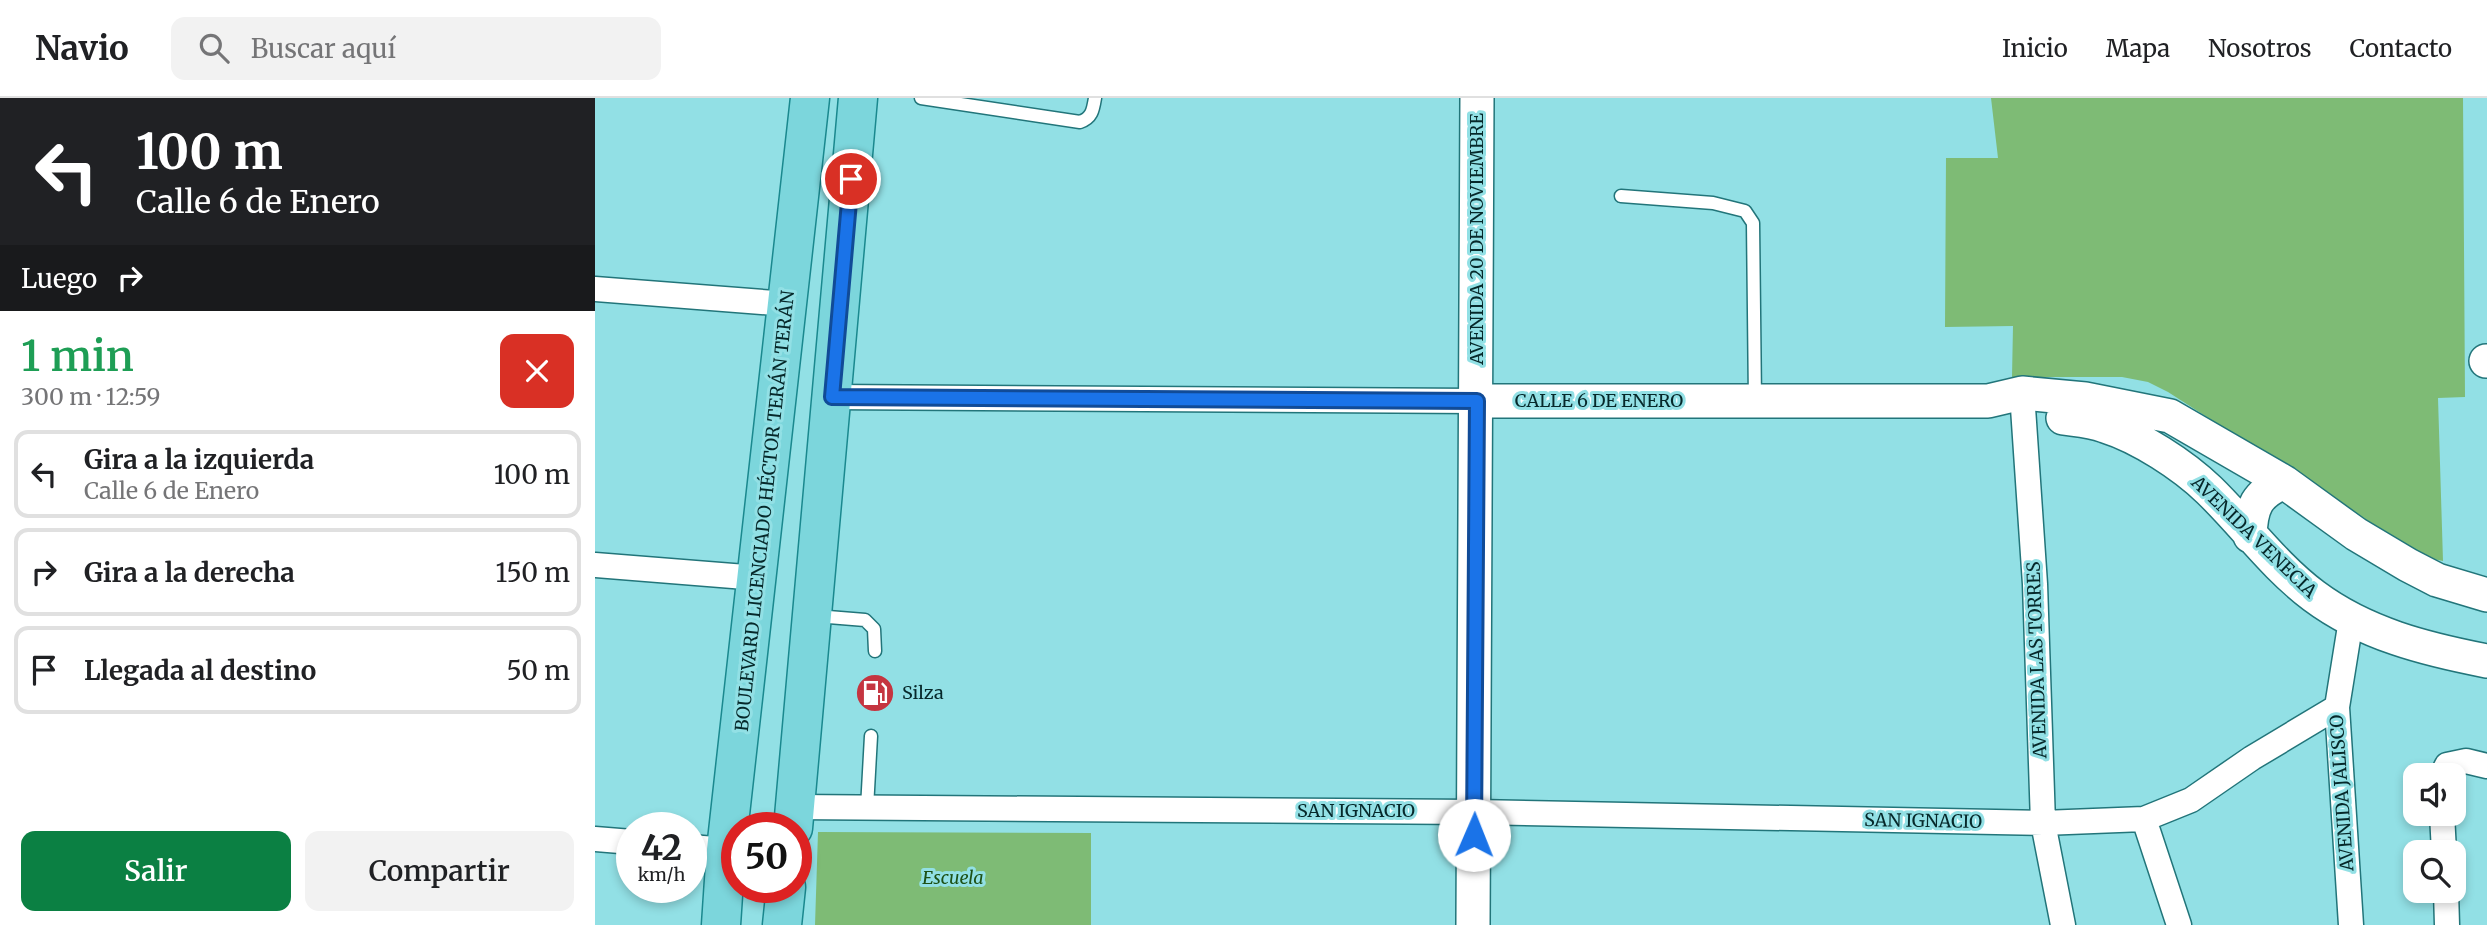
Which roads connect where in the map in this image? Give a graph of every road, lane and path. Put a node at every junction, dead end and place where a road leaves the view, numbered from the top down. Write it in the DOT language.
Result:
graph roads {
  1 [pos="810,98"];
  2 [pos="858,98"];
  3 [pos="921,98"];
  4 [pos="1095,98"];
  5 [pos="1477,98"];
  6 [pos="941,99"];
  7 [pos="1007,104"];
  8 [pos="1621,197"];
  9 [pos="595,289"];
  10 [pos="788,304"];
  11 [pos="832,397"];
  12 [pos="1477,401"];
  13 [pos="1755,401"];
  14 [pos="2022,402"];
  15 [pos="2284,482"];
  16 [pos="2250,536"];
  17 [pos="595,565"];
  18 [pos="758,578"];
  19 [pos="2487,595"];
  20 [pos="813,615"];
  21 [pos="2351,621"];
  22 [pos="875,651"];
  23 [pos="2487,661"];
  24 [pos="2337,707"];
  25 [pos="871,736"];
  26 [pos="2456,763"];
  27 [pos="2487,766"];
  28 [pos="867,808"];
  29 [pos="794,812"];
  30 [pos="1475,812"];
  31 [pos="812,815"];
  32 [pos="2144,819"];
  33 [pos="2043,823"];
  34 [pos="595,839"];
  35 [pos="616,841"];
  36 [pos="709,848"];
  37 [pos="784,903"];
  38 [pos="2446,903"];
  39 [pos="721,925"];
  40 [pos="782,925"];
  41 [pos="1473,925"];
  42 [pos="2063,925"];
  43 [pos="2179,925"];
  44 [pos="2351,925"];
  45 [pos="2447,925"];
  1 -- 10 [label="main road, BOULEVARD LICENCIADO HÉCTOR TERÁN TERÁN"];
  2 -- 11 [label="main road"];
  3 -- 6 [label="lane"];
  4 -- 7 [label="lane"];
  5 -- 12 [label="main road, AVENIDA 20 DE NOVIEMBRE"];
  6 -- 7 [label="lane"];
  8 -- 13 [label="lane"];
  9 -- 10 [label="street"];
  10 -- 18 [label="main road, BOULEVARD LICENCIADO HÉCTOR TERÁN TERÁN"];
  11 -- 12 [label="street, CALLE 6 DE ENERO"];
  11 -- 20 [label="main road"];
  12 -- 13 [label="main road, CALLE 6 DE ENERO"];
  12 -- 30 [label="main road, AVENIDA 20 DE NOVIEMBRE"];
  13 -- 14 [label="main road, CALLE 6 DE ENERO"];
  14 -- 15 [label="main road"];
  14 -- 16 [label="main road, AVENIDA VENECIA"];
  14 -- 33 [label="street, AVENIDA LAS TORRES"];
  15 -- 16 [label="main road"];
  15 -- 19 [label="main road"];
  16 -- 21 [label="main road, AVENIDA VENECIA"];
  17 -- 18 [label="street"];
  18 -- 36 [label="main road, BOULEVARD LICENCIADO HÉCTOR TERÁN TERÁN"];
  20 -- 22 [label="lane"];
  20 -- 29 [label="main road"];
  21 -- 23 [label="main road, AVENIDA VENECIA"];
  21 -- 24 [label="street, AVENIDA JALISCO"];
  24 -- 32 [label="street, SAN IGNACIO"];
  24 -- 44 [label="street, AVENIDA JALISCO"];
  25 -- 28 [label="lane"];
  26 -- 27 [label="street"];
  28 -- 30 [label="street, SAN IGNACIO"];
  28 -- 31 [label="street, SAN IGNACIO"];
  30 -- 33 [label="street, SAN IGNACIO"];
  30 -- 41 [label="main road, AVENIDA 20 DE NOVIEMBRE"];
  32 -- 33 [label="street, SAN IGNACIO"];
  32 -- 43 [label="street"];
  33 -- 42 [label="street, AVENIDA LAS TORRES"];
  34 -- 35 [label="street"];
  36 -- 39 [label="main road, BOULEVARD LICENCIADO HÉCTOR TERÁN TERÁN"];
  37 -- 40 [label="main road"];
  38 -- 45 [label="street"];
}
